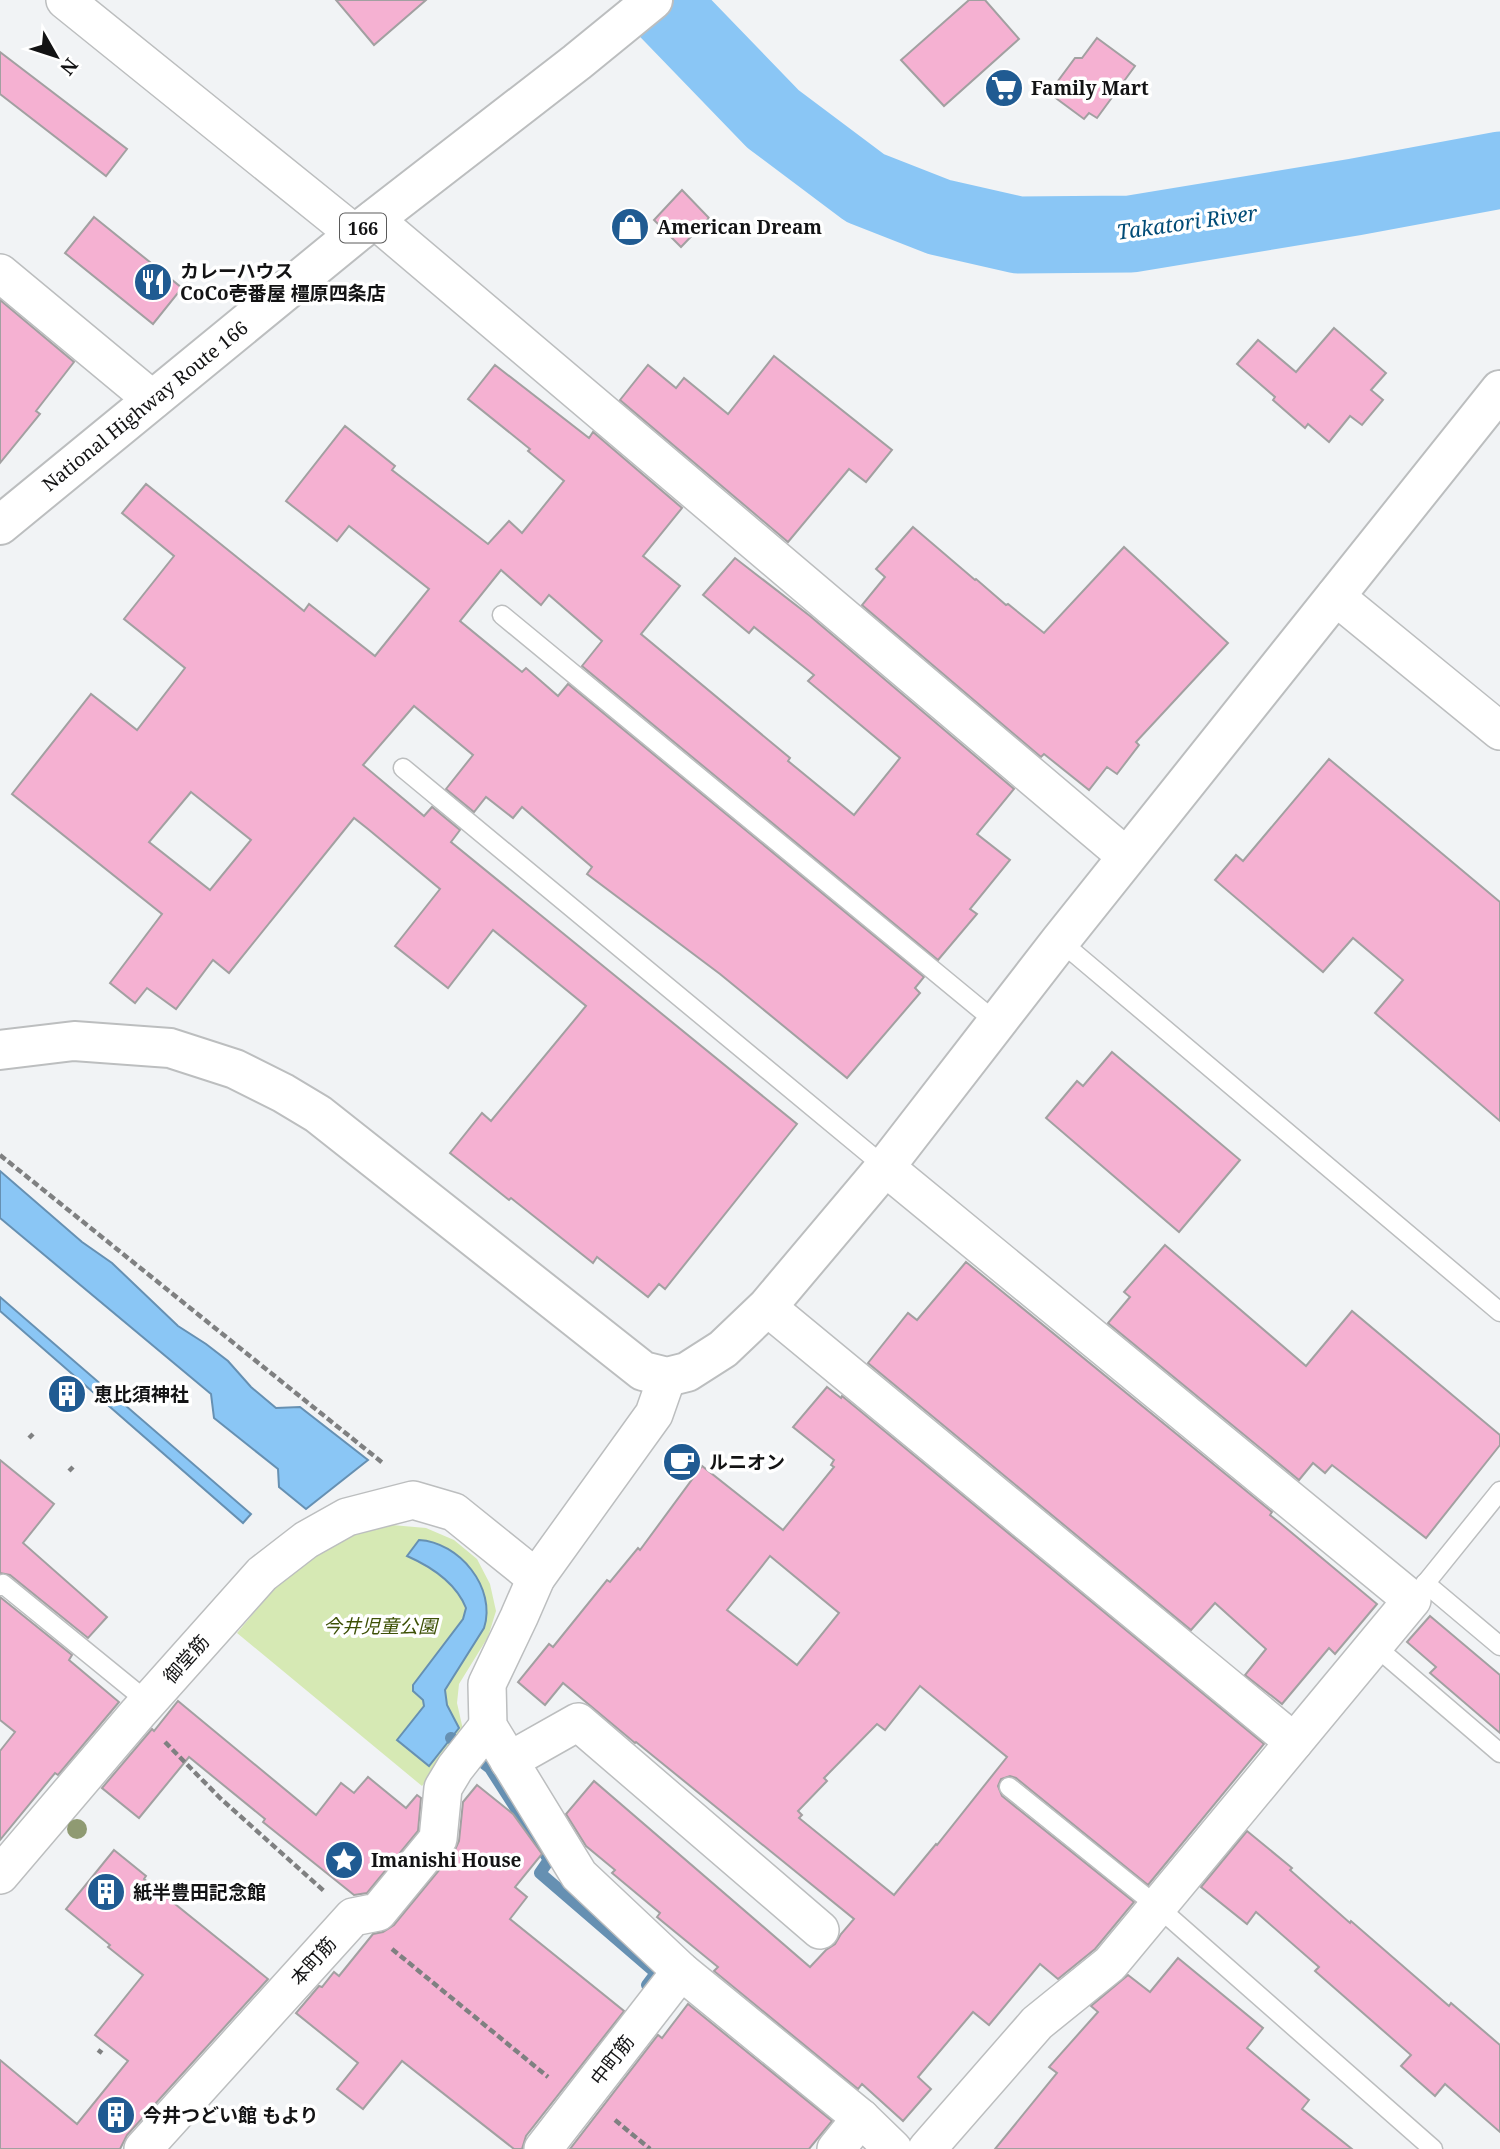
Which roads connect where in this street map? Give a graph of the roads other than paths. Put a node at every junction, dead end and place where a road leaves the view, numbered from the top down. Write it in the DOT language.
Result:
graph roads {
  1 [pos="65,0"];
  2 [pos="653,0"];
  3 [pos="365,227"];
  4 [pos="0,273"];
  5 [pos="1500,390"];
  6 [pos="153,400"];
  7 [pos="0,525"];
  8 [pos="1335,596"];
  9 [pos="502,615"];
  10 [pos="1500,731"];
  11 [pos="403,768"];
  12 [pos="1127,857"];
  13 [pos="1060,941"];
  14 [pos="996,1022"];
  15 [pos="0,1050"];
  16 [pos="885,1167"];
  17 [pos="767,1307"];
  18 [pos="1500,1312"];
  19 [pos="667,1377"];
  20 [pos="1500,1492"];
  21 [pos="536,1578"];
  22 [pos="0,1586"];
  23 [pos="1419,1591"];
  24 [pos="1375,1646"];
  25 [pos="1500,1646"];
  26 [pos="148,1702"];
  27 [pos="482,1732"];
  28 [pos="1294,1742"];
  29 [pos="1500,1753"];
  30 [pos="509,1761"];
  31 [pos="1009,1787"];
  32 [pos="0,1875"];
  33 [pos="1158,1907"];
  34 [pos="820,1930"];
  35 [pos="681,1970"];
  36 [pos="861,2118"];
  37 [pos="143,2149"];
  38 [pos="543,2149"];
  39 [pos="836,2149"];
  40 [pos="892,2149"];
  41 [pos="927,2149"];
  42 [pos="1433,2149"];
  1 -- 3 [label="street"];
  2 -- 3 [label="main road, National Highway Route 166 / 166"];
  3 -- 6 [label="main road, National Highway Route 166 / 166"];
  3 -- 12 [label="street"];
  4 -- 6 [label="street"];
  5 -- 8 [label="main road"];
  6 -- 7 [label="main road, National Highway Route 166 / 166"];
  8 -- 10 [label="street"];
  8 -- 12 [label="main road"];
  9 -- 14 [label="lane"];
  11 -- 16 [label="lane"];
  12 -- 13 [label="main road"];
  13 -- 14 [label="main road"];
  13 -- 18 [label="lane"];
  14 -- 16 [label="main road"];
  15 -- 19 [label="main road"];
  16 -- 17 [label="main road"];
  16 -- 23 [label="street"];
  17 -- 19 [label="main road"];
  17 -- 28 [label="street"];
  19 -- 21 [label="street"];
  20 -- 23 [label="lane"];
  21 -- 26 [label="street, 御堂筋"];
  21 -- 27 [label="street"];
  22 -- 26 [label="lane"];
  23 -- 24 [label="street"];
  23 -- 25 [label="lane"];
  24 -- 28 [label="street"];
  24 -- 29 [label="lane"];
  26 -- 32 [label="street, 御堂筋"];
  27 -- 30 [label="street"];
  27 -- 37 [label="street, 本町筋"];
  28 -- 33 [label="street"];
  30 -- 34 [label="street"];
  30 -- 35 [label="street"];
  31 -- 33 [label="lane"];
  33 -- 41 [label="street"];
  33 -- 42 [label="lane"];
  35 -- 36 [label="street"];
  35 -- 38 [label="street, 中町筋"];
  36 -- 39 [label="street"];
  36 -- 40 [label="street"];
}
